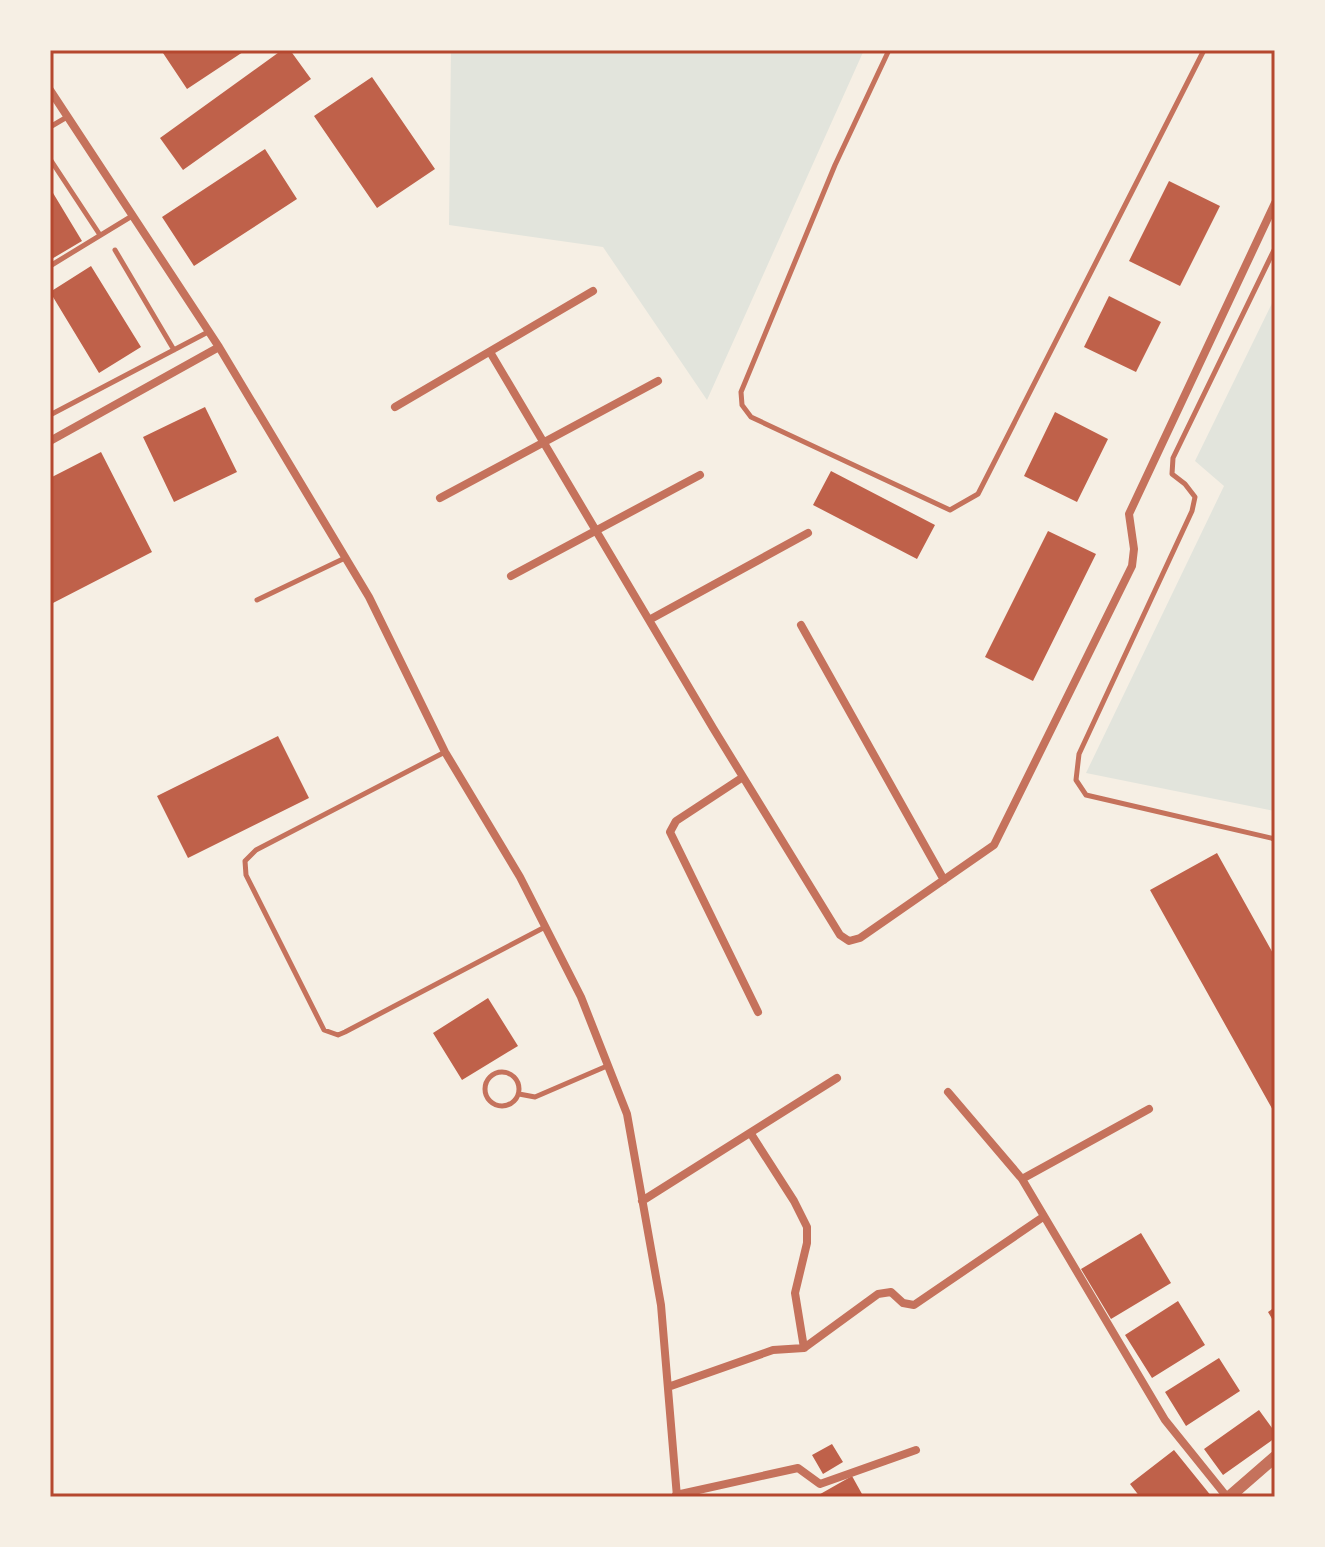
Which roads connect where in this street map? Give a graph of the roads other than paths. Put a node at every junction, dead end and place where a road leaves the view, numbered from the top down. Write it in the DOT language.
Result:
graph roads {
  1 [pos="889,50"];
  2 [pos="1204,50"];
  3 [pos="50,90"];
  4 [pos="67,117"];
  5 [pos="50,127"];
  6 [pos="50,159"];
  7 [pos="1275,203"];
  8 [pos="132,215"];
  9 [pos="100,235"];
  10 [pos="1275,248"];
  11 [pos="115,250"];
  12 [pos="50,266"];
  13 [pos="593,291"];
  14 [pos="209,331"];
  15 [pos="219,347"];
  16 [pos="174,350"];
  17 [pos="490,352"];
  18 [pos="658,381"];
  19 [pos="395,407"];
  20 [pos="50,415"];
  21 [pos="50,441"];
  22 [pos="543,442"];
  23 [pos="700,475"];
  24 [pos="440,498"];
  25 [pos="595,530"];
  26 [pos="808,533"];
  27 [pos="345,558"];
  28 [pos="511,576"];
  29 [pos="257,600"];
  30 [pos="649,620"];
  31 [pos="801,625"];
  32 [pos="445,752"];
  33 [pos="743,777"];
  34 [pos="1275,839"];
  35 [pos="944,880"];
  36 [pos="545,926"];
  37 [pos="758,1012"];
  38 [pos="608,1066"];
  39 [pos="837,1078"];
  40 [pos="948,1092"];
  41 [pos="519,1094"];
  42 [pos="1149,1109"];
  43 [pos="751,1134"];
  44 [pos="1022,1179"];
  45 [pos="642,1201"];
  46 [pos="1043,1217"];
  47 [pos="804,1348"];
  48 [pos="668,1387"];
  49 [pos="916,1450"];
  50 [pos="1275,1457"];
  51 [pos="676,1496"];
  52 [pos="1228,1497"];
  1 -- 2 [label="lane"];
  3 -- 4 [label="street"];
  4 -- 5 [label="lane"];
  4 -- 8 [label="street"];
  6 -- 9 [label="lane"];
  7 -- 35 [label="street"];
  8 -- 9 [label="lane"];
  8 -- 14 [label="street"];
  9 -- 12 [label="lane"];
  10 -- 34 [label="lane"];
  11 -- 16 [label="lane"];
  13 -- 17 [label="street"];
  14 -- 15 [label="street"];
  14 -- 16 [label="lane"];
  15 -- 21 [label="street"];
  15 -- 27 [label="street"];
  16 -- 20 [label="lane"];
  17 -- 19 [label="street"];
  17 -- 22 [label="street"];
  18 -- 22 [label="street"];
  22 -- 24 [label="street"];
  22 -- 25 [label="street"];
  23 -- 25 [label="street"];
  25 -- 28 [label="street"];
  25 -- 30 [label="street"];
  26 -- 30 [label="street"];
  27 -- 29 [label="lane"];
  27 -- 32 [label="street"];
  30 -- 33 [label="street"];
  31 -- 35 [label="street"];
  32 -- 36 [label="street"];
  32 -- 36 [label="lane"];
  33 -- 35 [label="street"];
  33 -- 37 [label="street"];
  36 -- 38 [label="street"];
  38 -- 41 [label="lane"];
  38 -- 45 [label="street"];
  39 -- 43 [label="street"];
  40 -- 44 [label="street"];
  41 -- 41 [label="lane"];
  42 -- 44 [label="street"];
  43 -- 45 [label="street"];
  43 -- 47 [label="street"];
  44 -- 46 [label="street"];
  45 -- 48 [label="street"];
  46 -- 47 [label="street"];
  46 -- 52 [label="street"];
  47 -- 48 [label="street"];
  48 -- 51 [label="street"];
  49 -- 51 [label="street"];
  50 -- 52 [label="street"];
}
